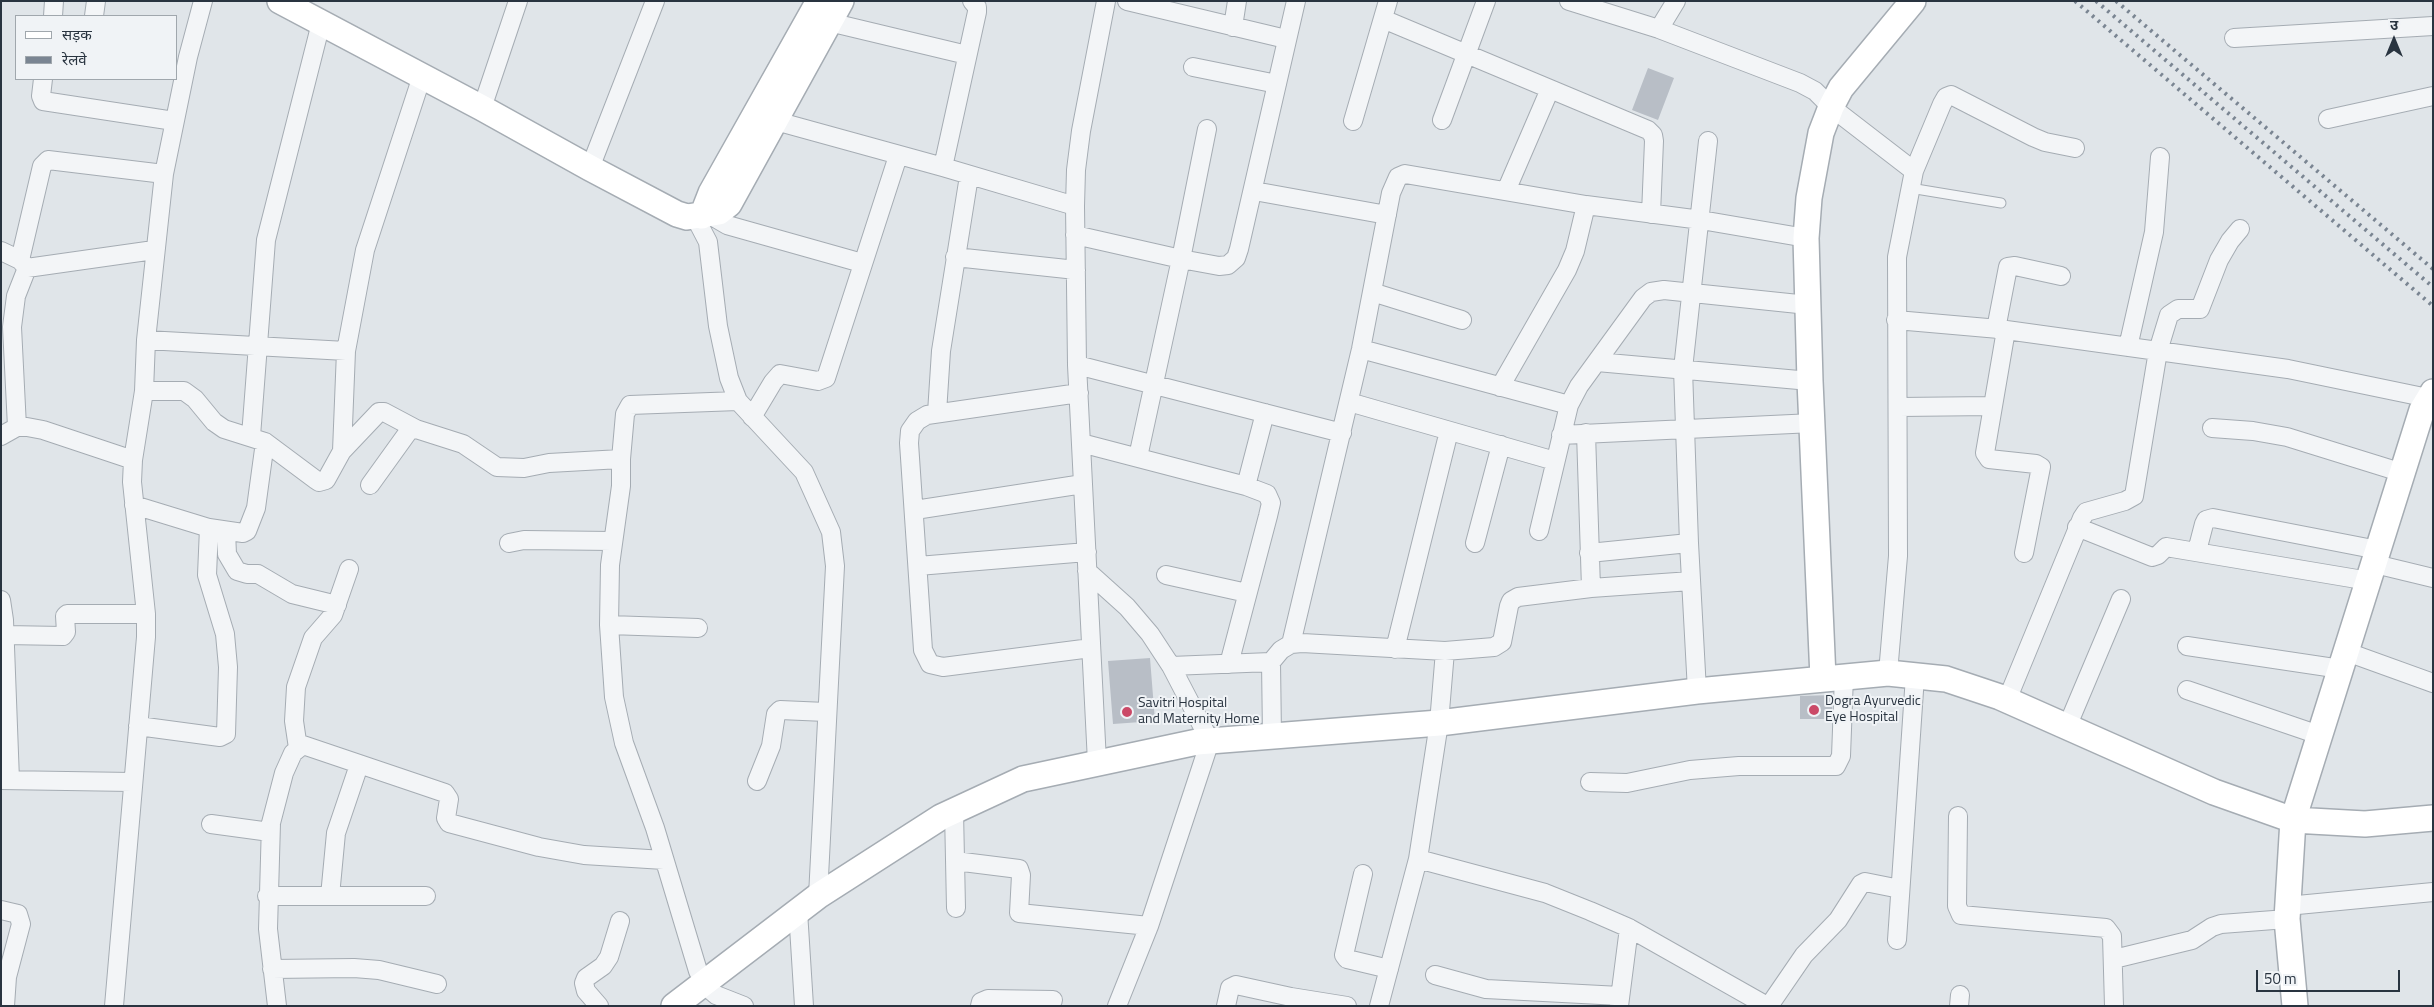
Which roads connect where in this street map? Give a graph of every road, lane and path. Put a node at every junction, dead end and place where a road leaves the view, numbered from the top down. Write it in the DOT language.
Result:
graph roads {
  1 [pos="54,1"];
  2 [pos="96,1"];
  3 [pos="203,1"];
  4 [pos="280,1"];
  5 [pos="518,1"];
  6 [pos="655,1"];
  7 [pos="972,1"];
  8 [pos="1106,1"];
  9 [pos="1127,1"];
  10 [pos="1237,1"];
  11 [pos="1296,1"];
  12 [pos="1388,1"];
  13 [pos="1486,1"];
  14 [pos="1569,1"];
  15 [pos="1676,1"];
  16 [pos="1913,1"];
  17 [pos="1605,6"];
  18 [pos="830,8"];
  19 [pos="53,15"];
  20 [pos="94,15"];
  21 [pos="1383,18"];
  22 [pos="321,23"];
  23 [pos="1233,26"];
  24 [pos="2433,26"];
  25 [pos="1659,29"];
  26 [pos="2234,38"];
  27 [pos="1286,39"];
  28 [pos="1467,52"];
  29 [pos="967,55"];
  30 [pos="182,56"];
  31 [pos="1193,67"];
  32 [pos="422,76"];
  33 [pos="43,80"];
  34 [pos="1277,84"];
  35 [pos="1550,90"];
  36 [pos="2433,96"];
  37 [pos="1831,107"];
  38 [pos="482,108"];
  39 [pos="764,118"];
  40 [pos="2328,118"];
  41 [pos="1442,120"];
  42 [pos="174,121"];
  43 [pos="1353,121"];
  44 [pos="1207,129"];
  45 [pos="1708,141"];
  46 [pos="2075,148"];
  47 [pos="898,156"];
  48 [pos="2160,157"];
  49 [pos="943,167"];
  50 [pos="590,168"];
  51 [pos="1914,171"];
  52 [pos="164,174"];
  53 [pos="969,176"];
  54 [pos="1910,188"];
  55 [pos="1254,191"];
  56 [pos="1506,191"];
  57 [pos="2000,203"];
  58 [pos="1586,205"];
  59 [pos="1075,206"];
  60 [pos="703,214"];
  61 [pos="1651,214"];
  62 [pos="1387,215"];
  63 [pos="1700,220"];
  64 [pos="2240,229"];
  65 [pos="1075,234"];
  66 [pos="1806,238"];
  67 [pos="154,250"];
  68 [pos="1,251"];
  69 [pos="955,257"];
  70 [pos="1181,259"];
  71 [pos="862,263"];
  72 [pos="23,264"];
  73 [pos="1076,270"];
  74 [pos="2061,276"];
  75 [pos="1372,292"];
  76 [pos="1692,292"];
  77 [pos="1808,304"];
  78 [pos="7,318"];
  79 [pos="1462,320"];
  80 [pos="1896,320"];
  81 [pos="2001,330"];
  82 [pos="146,340"];
  83 [pos="258,347"];
  84 [pos="2128,347"];
  85 [pos="1361,349"];
  86 [pos="2158,351"];
  87 [pos="346,352"];
  88 [pos="1597,362"];
  89 [pos="1077,365"];
  90 [pos="1683,369"];
  91 [pos="1810,381"];
  92 [pos="1154,386"];
  93 [pos="1500,387"];
  94 [pos="144,391"];
  95 [pos="1079,393"];
  96 [pos="2431,395"];
  97 [pos="738,401"];
  98 [pos="1349,402"];
  99 [pos="1569,406"];
  100 [pos="1993,406"];
  101 [pos="1899,407"];
  102 [pos="936,413"];
  103 [pos="1265,413"];
  104 [pos="752,417"];
  105 [pos="1813,423"];
  106 [pos="17,427"];
  107 [pos="1684,427"];
  108 [pos="411,428"];
  109 [pos="2212,428"];
  110 [pos="1448,431"];
  111 [pos="1342,433"];
  112 [pos="1586,433"];
  113 [pos="1561,434"];
  114 [pos="1,436"];
  115 [pos="258,439"];
  116 [pos="1081,442"];
  117 [pos="1501,445"];
  118 [pos="342,451"];
  119 [pos="1138,457"];
  120 [pos="622,459"];
  121 [pos="133,460"];
  122 [pos="1555,461"];
  123 [pos="2403,473"];
  124 [pos="1083,484"];
  125 [pos="370,485"];
  126 [pos="1246,486"];
  127 [pos="134,504"];
  128 [pos="915,510"];
  129 [pos="2077,526"];
  130 [pos="209,528"];
  131 [pos="1539,531"];
  132 [pos="226,532"];
  133 [pos="612,541"];
  134 [pos="509,543"];
  135 [pos="1689,543"];
  136 [pos="1475,544"];
  137 [pos="2197,551"];
  138 [pos="1086,552"];
  139 [pos="1590,553"];
  140 [pos="2024,553"];
  141 [pos="2374,565"];
  142 [pos="918,566"];
  143 [pos="349,569"];
  144 [pos="1087,571"];
  145 [pos="1166,575"];
  146 [pos="2433,578"];
  147 [pos="1691,581"];
  148 [pos="1591,588"];
  149 [pos="1248,593"];
  150 [pos="2121,599"];
  151 [pos="1,600"];
  152 [pos="337,605"];
  153 [pos="146,614"];
  154 [pos="609,625"];
  155 [pos="698,628"];
  156 [pos="5,634"];
  157 [pos="1291,644"];
  158 [pos="2187,646"];
  159 [pos="1091,648"];
  160 [pos="1395,649"];
  161 [pos="1446,652"];
  162 [pos="2344,661"];
  163 [pos="1271,662"];
  164 [pos="1229,664"];
  165 [pos="1171,666"];
  166 [pos="1888,673"];
  167 [pos="1915,676"];
  168 [pos="1833,677"];
  169 [pos="2433,683"];
  170 [pos="2187,690"];
  171 [pos="1697,691"];
  172 [pos="2007,700"];
  173 [pos="826,712"];
  174 [pos="1439,723"];
  175 [pos="5,726"];
  176 [pos="138,726"];
  177 [pos="2067,727"];
  178 [pos="2319,734"];
  179 [pos="1272,736"];
  180 [pos="1210,741"];
  181 [pos="298,748"];
  182 [pos="1097,762"];
  183 [pos="359,765"];
  184 [pos="6,780"];
  185 [pos="757,780"];
  186 [pos="132,782"];
  187 [pos="1590,782"];
  188 [pos="954,811"];
  189 [pos="1958,816"];
  190 [pos="2433,818"];
  191 [pos="2293,820"];
  192 [pos="211,824"];
  193 [pos="270,832"];
  194 [pos="1418,858"];
  195 [pos="664,860"];
  196 [pos="955,861"];
  197 [pos="1363,874"];
  198 [pos="1900,888"];
  199 [pos="2433,892"];
  200 [pos="267,896"];
  201 [pos="330,896"];
  202 [pos="426,896"];
  203 [pos="818,896"];
  204 [pos="956,908"];
  205 [pos="1,910"];
  206 [pos="798,911"];
  207 [pos="2287,913"];
  208 [pos="620,922"];
  209 [pos="1149,926"];
  210 [pos="1630,928"];
  211 [pos="1897,940"];
  212 [pos="2114,959"];
  213 [pos="272,969"];
  214 [pos="1389,969"];
  215 [pos="1435,975"];
  216 [pos="704,982"];
  217 [pos="437,984"];
  218 [pos="1053,1000"];
  219 [pos="1619,1001"];
  220 [pos="5,1006"];
  221 [pos="114,1006"];
  222 [pos="277,1006"];
  223 [pos="599,1006"];
  224 [pos="674,1006"];
  225 [pos="744,1006"];
  226 [pos="804,1006"];
  227 [pos="980,1006"];
  228 [pos="1117,1006"];
  229 [pos="1226,1006"];
  230 [pos="1347,1006"];
  231 [pos="1379,1006"];
  232 [pos="1768,1006"];
  233 [pos="2114,1006"];
  234 [pos="2295,1006"];
  1 -- 19 [label="street"];
  2 -- 20 [label="street"];
  3 -- 30 [label="street"];
  4 -- 22 [label="street"];
  5 -- 38 [label="street"];
  6 -- 50 [label="street"];
  7 -- 29 [label="street"];
  8 -- 59 [label="street"];
  9 -- 23 [label="street"];
  10 -- 23 [label="street"];
  11 -- 27 [label="street"];
  12 -- 21 [label="street"];
  13 -- 28 [label="street"];
  14 -- 17 [label="street"];
  15 -- 25 [label="street"];
  16 -- 37 [label="street"];
  17 -- 25 [label="street"];
  18 -- 29 [label="street"];
  18 -- 39 [label="street"];
  21 -- 28 [label="street"];
  21 -- 43 [label="street"];
  22 -- 32 [label="street"];
  22 -- 83 [label="street"];
  23 -- 27 [label="street"];
  24 -- 26 [label="street"];
  25 -- 37 [label="street"];
  27 -- 34 [label="street"];
  28 -- 35 [label="street"];
  28 -- 41 [label="street"];
  29 -- 49 [label="street"];
  30 -- 42 [label="street"];
  31 -- 34 [label="street"];
  32 -- 38 [label="street"];
  32 -- 87 [label="street"];
  33 -- 42 [label="street"];
  34 -- 55 [label="street"];
  35 -- 56 [label="street"];
  35 -- 61 [label="street"];
  36 -- 40 [label="street"];
  37 -- 51 [label="street"];
  37 -- 66 [label="street"];
  38 -- 50 [label="street"];
  39 -- 47 [label="street"];
  39 -- 60 [label="street"];
  42 -- 52 [label="street"];
  44 -- 70 [label="street"];
  45 -- 63 [label="street"];
  46 -- 51 [label="street"];
  47 -- 49 [label="street"];
  47 -- 71 [label="street"];
  48 -- 84 [label="street"];
  49 -- 53 [label="street"];
  50 -- 60 [label="street"];
  51 -- 54 [label="street"];
  52 -- 67 [label="street"];
  52 -- 72 [label="street"];
  53 -- 59 [label="street"];
  53 -- 69 [label="street"];
  54 -- 57 [label="lane"];
  54 -- 80 [label="street"];
  55 -- 62 [label="street"];
  55 -- 70 [label="street"];
  56 -- 58 [label="street"];
  56 -- 62 [label="street"];
  58 -- 61 [label="street"];
  58 -- 93 [label="street"];
  59 -- 65 [label="street"];
  60 -- 71 [label="street"];
  60 -- 97 [label="street"];
  61 -- 63 [label="street"];
  62 -- 75 [label="street"];
  63 -- 66 [label="street"];
  63 -- 76 [label="street"];
  64 -- 86 [label="street"];
  65 -- 70 [label="street"];
  65 -- 73 [label="street"];
  66 -- 77 [label="street"];
  67 -- 72 [label="street"];
  67 -- 82 [label="street"];
  68 -- 72 [label="street"];
  69 -- 73 [label="street"];
  69 -- 102 [label="street"];
  70 -- 92 [label="street"];
  71 -- 104 [label="street"];
  72 -- 78 [label="street"];
  73 -- 89 [label="street"];
  74 -- 81 [label="street"];
  75 -- 79 [label="street"];
  75 -- 85 [label="street"];
  76 -- 77 [label="street"];
  76 -- 88 [label="street"];
  76 -- 90 [label="street"];
  77 -- 91 [label="street"];
  78 -- 106 [label="street"];
  80 -- 81 [label="street"];
  80 -- 101 [label="street"];
  81 -- 84 [label="street"];
  81 -- 100 [label="street"];
  82 -- 83 [label="street"];
  82 -- 94 [label="street"];
  83 -- 87 [label="street"];
  83 -- 115 [label="street"];
  84 -- 86 [label="street"];
  85 -- 93 [label="street"];
  85 -- 98 [label="street"];
  86 -- 96 [label="street"];
  86 -- 129 [label="street"];
  87 -- 118 [label="street"];
  88 -- 90 [label="street"];
  88 -- 99 [label="street"];
  89 -- 92 [label="street"];
  89 -- 95 [label="street"];
  90 -- 91 [label="street"];
  90 -- 107 [label="street"];
  91 -- 105 [label="street"];
  92 -- 103 [label="street"];
  92 -- 119 [label="street"];
  93 -- 99 [label="street"];
  94 -- 115 [label="street"];
  94 -- 121 [label="street"];
  95 -- 102 [label="street"];
  95 -- 116 [label="street"];
  96 -- 123 [label="street"];
  97 -- 104 [label="street"];
  97 -- 120 [label="street"];
  98 -- 110 [label="street"];
  98 -- 111 [label="street"];
  99 -- 113 [label="street"];
  100 -- 101 [label="street"];
  100 -- 140 [label="street"];
  101 -- 166 [label="street"];
  102 -- 128 [label="street"];
  103 -- 111 [label="street"];
  103 -- 126 [label="street"];
  104 -- 173 [label="street"];
  105 -- 107 [label="street"];
  105 -- 168 [label="street"];
  106 -- 114 [label="street"];
  106 -- 121 [label="street"];
  107 -- 112 [label="street"];
  107 -- 135 [label="street"];
  108 -- 118 [label="street"];
  108 -- 120 [label="street"];
  108 -- 125 [label="street"];
  109 -- 123 [label="street"];
  110 -- 117 [label="street"];
  110 -- 160 [label="street"];
  111 -- 157 [label="street"];
  112 -- 113 [label="street"];
  112 -- 139 [label="street"];
  113 -- 122 [label="street"];
  115 -- 118 [label="street"];
  115 -- 132 [label="street"];
  116 -- 119 [label="street"];
  116 -- 124 [label="street"];
  117 -- 122 [label="street"];
  117 -- 136 [label="street"];
  119 -- 126 [label="street"];
  120 -- 133 [label="street"];
  121 -- 127 [label="street"];
  122 -- 131 [label="street"];
  123 -- 141 [label="street"];
  124 -- 128 [label="street"];
  124 -- 138 [label="street"];
  126 -- 149 [label="street"];
  127 -- 130 [label="street"];
  127 -- 153 [label="street"];
  128 -- 142 [label="street"];
  129 -- 137 [label="street"];
  129 -- 172 [label="street"];
  130 -- 132 [label="street"];
  130 -- 176 [label="street"];
  132 -- 152 [label="street"];
  133 -- 134 [label="street"];
  133 -- 154 [label="street"];
  135 -- 139 [label="street"];
  135 -- 147 [label="street"];
  137 -- 141 [label="street"];
  137 -- 141 [label="street"];
  138 -- 142 [label="street"];
  138 -- 144 [label="street"];
  139 -- 148 [label="street"];
  141 -- 146 [label="street"];
  141 -- 162 [label="street"];
  142 -- 159 [label="street"];
  143 -- 152 [label="street"];
  144 -- 159 [label="street"];
  144 -- 165 [label="street"];
  145 -- 149 [label="street"];
  147 -- 148 [label="street"];
  147 -- 171 [label="street"];
  148 -- 161 [label="street"];
  149 -- 164 [label="street"];
  150 -- 177 [label="street"];
  151 -- 156 [label="street"];
  152 -- 181 [label="street"];
  153 -- 156 [label="street"];
  153 -- 176 [label="street"];
  154 -- 155 [label="street"];
  154 -- 195 [label="street"];
  156 -- 175 [label="street"];
  157 -- 160 [label="street"];
  157 -- 163 [label="street"];
  158 -- 162 [label="street"];
  159 -- 182 [label="street"];
  160 -- 161 [label="street"];
  161 -- 174 [label="street"];
  162 -- 169 [label="street"];
  162 -- 178 [label="street"];
  163 -- 164 [label="street"];
  163 -- 179 [label="street"];
  164 -- 165 [label="street"];
  165 -- 180 [label="street"];
  166 -- 167 [label="street"];
  166 -- 168 [label="street"];
  167 -- 172 [label="street"];
  167 -- 198 [label="street"];
  168 -- 171 [label="street"];
  168 -- 187 [label="street"];
  170 -- 178 [label="street"];
  171 -- 174 [label="street"];
  172 -- 177 [label="street"];
  173 -- 185 [label="street"];
  173 -- 203 [label="street"];
  174 -- 179 [label="street"];
  174 -- 194 [label="street"];
  175 -- 184 [label="street"];
  176 -- 186 [label="street"];
  177 -- 191 [label="street"];
  178 -- 191 [label="street"];
  179 -- 180 [label="street"];
  180 -- 182 [label="street"];
  180 -- 209 [label="street"];
  181 -- 183 [label="street"];
  181 -- 193 [label="street"];
  182 -- 188 [label="street"];
  183 -- 195 [label="street"];
  183 -- 201 [label="street"];
  184 -- 186 [label="street"];
  186 -- 221 [label="street"];
  188 -- 196 [label="street"];
  188 -- 203 [label="street"];
  189 -- 212 [label="street"];
  190 -- 191 [label="street"];
  191 -- 207 [label="street"];
  192 -- 193 [label="street"];
  193 -- 200 [label="street"];
  194 -- 210 [label="street"];
  194 -- 214 [label="street"];
  195 -- 216 [label="street"];
  196 -- 204 [label="street"];
  196 -- 209 [label="street"];
  197 -- 214 [label="street"];
  198 -- 211 [label="street"];
  198 -- 232 [label="street"];
  199 -- 207 [label="street"];
  200 -- 201 [label="street"];
  200 -- 213 [label="street"];
  201 -- 202 [label="street"];
  203 -- 206 [label="street"];
  205 -- 220 [label="street"];
  206 -- 216 [label="street"];
  206 -- 226 [label="street"];
  207 -- 212 [label="street"];
  207 -- 234 [label="street"];
  208 -- 223 [label="street"];
  209 -- 228 [label="street"];
  210 -- 219 [label="street"];
  210 -- 232 [label="street"];
  212 -- 233 [label="street"];
  213 -- 217 [label="street"];
  213 -- 222 [label="street"];
  214 -- 231 [label="street"];
  215 -- 219 [label="street"];
  216 -- 224 [label="street"];
  216 -- 225 [label="street"];
  218 -- 227 [label="street"];
  229 -- 230 [label="street"];
}
